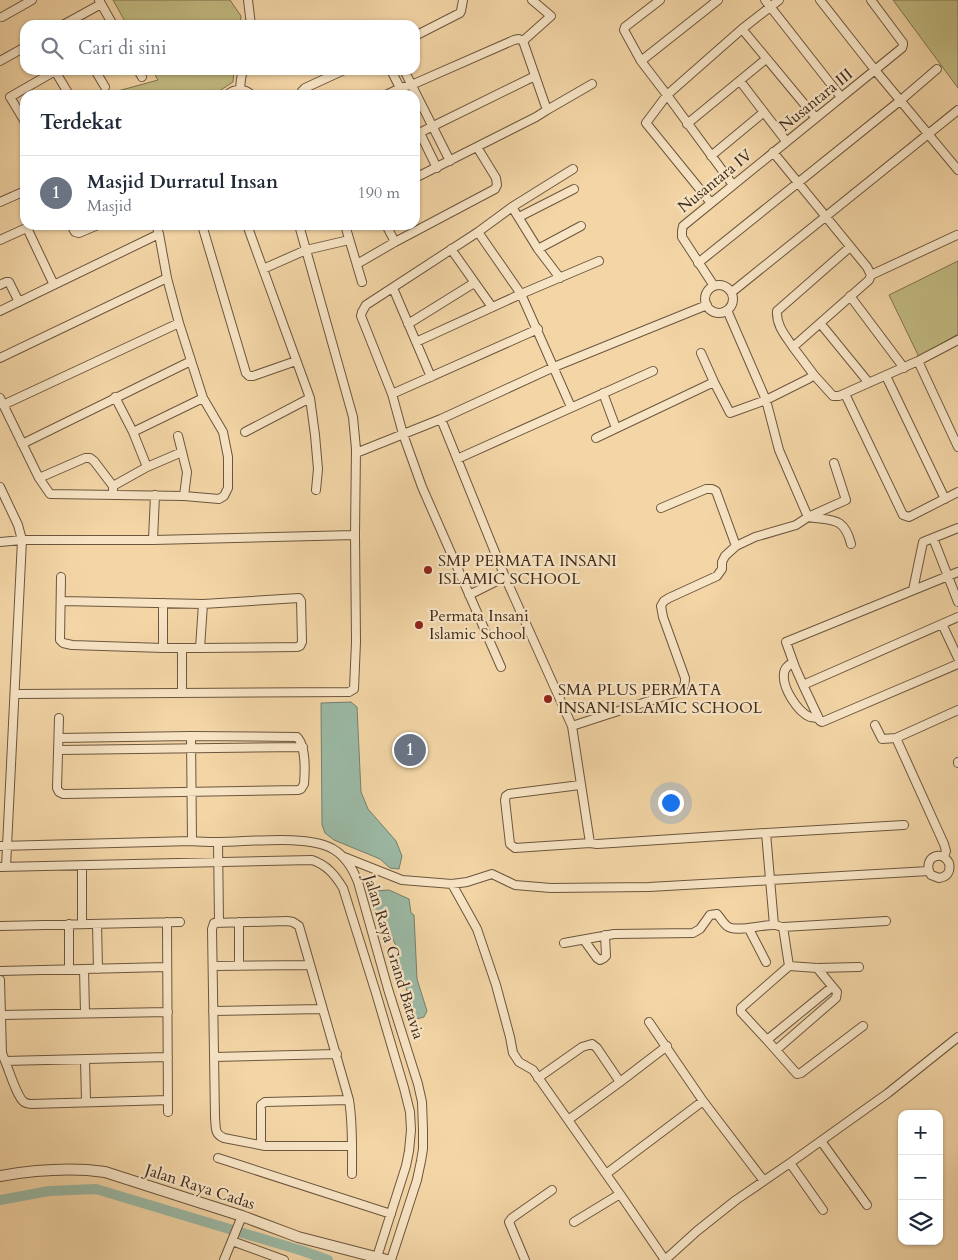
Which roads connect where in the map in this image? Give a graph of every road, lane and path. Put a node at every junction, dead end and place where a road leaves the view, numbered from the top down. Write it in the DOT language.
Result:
graph roads {
  1 [pos="32,0"];
  2 [pos="248,0"];
  3 [pos="463,0"];
  4 [pos="532,0"];
  5 [pos="660,0"];
  6 [pos="718,0"];
  7 [pos="779,0"];
  8 [pos="820,0"];
  9 [pos="871,0"];
  10 [pos="100,2"];
  11 [pos="767,3"];
  12 [pos="2,17"];
  13 [pos="71,20"];
  14 [pos="110,20"];
  15 [pos="250,20"];
  16 [pos="742,29"];
  17 [pos="420,33"];
  18 [pos="523,41"];
  19 [pos="20,50"];
  20 [pos="766,59"];
  21 [pos="0,61"];
  22 [pos="641,61"];
  23 [pos="937,69"];
  24 [pos="875,70"];
  25 [pos="49,75"];
  26 [pos="58,75"];
  27 [pos="98,75"];
  28 [pos="242,75"];
  29 [pos="333,75"];
  30 [pos="394,75"];
  31 [pos="406,75"];
  32 [pos="536,76"];
  33 [pos="740,81"];
  34 [pos="411,84"];
  35 [pos="592,84"];
  36 [pos="105,87"];
  37 [pos="400,88"];
  38 [pos="240,89"];
  39 [pos="22,90"];
  40 [pos="66,90"];
  41 [pos="237,90"];
  42 [pos="244,90"];
  43 [pos="303,90"];
  44 [pos="396,90"];
  45 [pos="414,90"];
  46 [pos="20,91"];
  47 [pos="667,95"];
  48 [pos="841,97"];
  49 [pos="900,100"];
  50 [pos="420,102"];
  51 [pos="547,110"];
  52 [pos="958,110"];
  53 [pos="764,112"];
  54 [pos="20,114"];
  55 [pos="815,117"];
  56 [pos="687,124"];
  57 [pos="433,127"];
  58 [pos="420,133"];
  59 [pos="929,134"];
  60 [pos="420,139"];
  61 [pos="786,141"];
  62 [pos="477,146"];
  63 [pos="773,152"];
  64 [pos="711,156"];
  65 [pos="450,161"];
  66 [pos="436,168"];
  67 [pos="958,168"];
  68 [pos="573,169"];
  69 [pos="420,176"];
  70 [pos="798,183"];
  71 [pos="733,185"];
  72 [pos="574,189"];
  73 [pos="20,193"];
  74 [pos="0,202"];
  75 [pos="711,203"];
  76 [pos="512,207"];
  77 [pos="519,217"];
  78 [pos="825,217"];
  79 [pos="582,226"];
  80 [pos="420,229"];
  81 [pos="21,230"];
  82 [pos="32,230"];
  83 [pos="74,230"];
  84 [pos="86,230"];
  85 [pos="158,230"];
  86 [pos="203,230"];
  87 [pos="250,230"];
  88 [pos="300,230"];
  89 [pos="346,230"];
  90 [pos="389,230"];
  91 [pos="418,230"];
  92 [pos="478,232"];
  93 [pos="159,234"];
  94 [pos="958,235"];
  95 [pos="0,240"];
  96 [pos="349,240"];
  97 [pos="395,242"];
  98 [pos="850,247"];
  99 [pos="451,249"];
  100 [pos="538,249"];
  101 [pos="306,250"];
  102 [pos="599,261"];
  103 [pos="698,263"];
  104 [pos="356,264"];
  105 [pos="263,269"];
  106 [pos="871,275"];
  107 [pos="168,278"];
  108 [pos="560,278"];
  109 [pos="362,282"];
  110 [pos="474,283"];
  111 [pos="0,285"];
  112 [pos="54,285"];
  113 [pos="714,286"];
  114 [pos="393,288"];
  115 [pos="732,292"];
  116 [pos="521,294"];
  117 [pos="850,296"];
  118 [pos="19,302"];
  119 [pos="707,305"];
  120 [pos="492,307"];
  121 [pos="727,310"];
  122 [pos="0,311"];
  123 [pos="179,323"];
  124 [pos="820,323"];
  125 [pos="408,324"];
  126 [pos="538,329"];
  127 [pos="958,340"];
  128 [pos="416,342"];
  129 [pos="793,347"];
  130 [pos="701,353"];
  131 [pos="0,358"];
  132 [pos="191,360"];
  133 [pos="296,361"];
  134 [pos="918,361"];
  135 [pos="554,368"];
  136 [pos="904,368"];
  137 [pos="653,370"];
  138 [pos="814,375"];
  139 [pos="886,376"];
  140 [pos="431,377"];
  141 [pos="714,382"];
  142 [pos="869,383"];
  143 [pos="603,393"];
  144 [pos="392,394"];
  145 [pos="845,394"];
  146 [pos="115,398"];
  147 [pos="203,398"];
  148 [pos="310,398"];
  149 [pos="766,400"];
  150 [pos="2,402"];
  151 [pos="571,407"];
  152 [pos="441,419"];
  153 [pos="616,428"];
  154 [pos="133,432"];
  155 [pos="245,432"];
  156 [pos="403,434"];
  157 [pos="178,436"];
  158 [pos="596,438"];
  159 [pos="22,444"];
  160 [pos="958,447"];
  161 [pos="182,452"];
  162 [pos="356,453"];
  163 [pos="457,459"];
  164 [pos="834,463"];
  165 [pos="148,467"];
  166 [pos="39,478"];
  167 [pos="113,486"];
  168 [pos="0,487"];
  169 [pos="316,490"];
  170 [pos="958,492"];
  171 [pos="113,495"];
  172 [pos="155,496"];
  173 [pos="184,496"];
  174 [pos="945,499"];
  175 [pos="661,508"];
  176 [pos="808,517"];
  177 [pos="958,528"];
  178 [pos="355,535"];
  179 [pos="933,538"];
  180 [pos="22,540"];
  181 [pos="153,540"];
  182 [pos="0,542"];
  183 [pos="851,544"];
  184 [pos="736,546"];
  185 [pos="958,572"];
  186 [pos="61,576"];
  187 [pos="949,576"];
  188 [pos="505,577"];
  189 [pos="913,590"];
  190 [pos="469,595"];
  191 [pos="62,601"];
  192 [pos="958,602"];
  193 [pos="163,603"];
  194 [pos="202,604"];
  195 [pos="958,617"];
  196 [pos="942,624"];
  197 [pos="162,648"];
  198 [pos="182,648"];
  199 [pos="200,648"];
  200 [pos="958,658"];
  201 [pos="793,662"];
  202 [pos="958,664"];
  203 [pos="501,667"];
  204 [pos="803,685"];
  205 [pos="182,693"];
  206 [pos="15,694"];
  207 [pos="958,710"];
  208 [pos="59,718"];
  209 [pos="818,718"];
  210 [pos="875,725"];
  211 [pos="572,726"];
  212 [pos="191,736"];
  213 [pos="59,738"];
  214 [pos="896,738"];
  215 [pos="303,746"];
  216 [pos="191,748"];
  217 [pos="58,750"];
  218 [pos="580,785"];
  219 [pos="191,792"];
  220 [pos="904,825"];
  221 [pos="766,833"];
  222 [pos="192,842"];
  223 [pos="218,842"];
  224 [pos="590,843"];
  225 [pos="4,846"];
  226 [pos="342,856"];
  227 [pos="944,857"];
  228 [pos="218,862"];
  229 [pos="82,866"];
  230 [pos="3,867"];
  231 [pos="929,872"];
  232 [pos="770,881"];
  233 [pos="452,884"];
  234 [pos="362,899"];
  235 [pos="348,903"];
  236 [pos="886,921"];
  237 [pos="167,922"];
  238 [pos="180,922"];
  239 [pos="219,922"];
  240 [pos="239,922"];
  241 [pos="68,924"];
  242 [pos="82,924"];
  243 [pos="97,924"];
  244 [pos="0,926"];
  245 [pos="778,926"];
  246 [pos="749,928"];
  247 [pos="605,935"];
  248 [pos="584,940"];
  249 [pos="564,943"];
  250 [pos="766,962"];
  251 [pos="310,965"];
  252 [pos="212,966"];
  253 [pos="239,966"];
  254 [pos="789,966"];
  255 [pos="167,967"];
  256 [pos="859,967"];
  257 [pos="817,968"];
  258 [pos="69,969"];
  259 [pos="84,969"];
  260 [pos="98,969"];
  261 [pos="0,971"];
  262 [pos="0,980"];
  263 [pos="832,987"];
  264 [pos="322,1009"];
  265 [pos="213,1011"];
  266 [pos="168,1012"];
  267 [pos="85,1013"];
  268 [pos="1,1015"];
  269 [pos="649,1022"];
  270 [pos="863,1026"];
  271 [pos="958,1037"];
  272 [pos="767,1040"];
  273 [pos="667,1046"];
  274 [pos="776,1050"];
  275 [pos="336,1054"];
  276 [pos="168,1057"];
  277 [pos="214,1057"];
  278 [pos="85,1059"];
  279 [pos="5,1061"];
  280 [pos="538,1078"];
  281 [pos="620,1082"];
  282 [pos="168,1100"];
  283 [pos="349,1100"];
  284 [pos="703,1101"];
  285 [pos="86,1102"];
  286 [pos="168,1112"];
  287 [pos="568,1120"];
  288 [pos="821,1141"];
  289 [pos="261,1145"];
  290 [pos="352,1146"];
  291 [pos="218,1158"];
  292 [pos="790,1163"];
  293 [pos="352,1174"];
  294 [pos="606,1174"];
  295 [pos="0,1176"];
  296 [pos="764,1181"];
  297 [pos="552,1190"];
  298 [pos="620,1194"];
  299 [pos="867,1205"];
  300 [pos="823,1210"];
  301 [pos="391,1214"];
  302 [pos="241,1218"];
  303 [pos="574,1222"];
  304 [pos="234,1237"];
  305 [pos="382,1259"];
  306 [pos="224,1260"];
  307 [pos="284,1260"];
  308 [pos="391,1260"];
  309 [pos="525,1260"];
  310 [pos="665,1260"];
  1 -- 12 [label="street"];
  2 -- 15 [label="street"];
  3 -- 17 [label="street"];
  4 -- 18 [label="street"];
  5 -- 22 [label="street"];
  6 -- 22 [label="street"];
  7 -- 11 [label="street"];
  8 -- 24 [label="street"];
  9 -- 24 [label="street, Nusantara III"];
  10 -- 13 [label="street"];
  10 -- 14 [label="street"];
  11 -- 16 [label="street"];
  11 -- 48 [label="street"];
  16 -- 20 [label="street"];
  16 -- 47 [label="street"];
  18 -- 32 [label="street"];
  18 -- 34 [label="street"];
  19 -- 21 [label="street"];
  20 -- 33 [label="street"];
  20 -- 55 [label="street"];
  22 -- 47 [label="street"];
  23 -- 49 [label="street"];
  24 -- 48 [label="street, Nusantara III"];
  24 -- 49 [label="street"];
  25 -- 39 [label="street"];
  26 -- 40 [label="street"];
  27 -- 36 [label="street"];
  28 -- 38 [label="street"];
  29 -- 43 [label="street"];
  30 -- 37 [label="street"];
  31 -- 34 [label="street"];
  32 -- 51 [label="street"];
  32 -- 57 [label="street"];
  33 -- 53 [label="street"];
  33 -- 56 [label="street"];
  34 -- 37 [label="street"];
  34 -- 45 [label="street"];
  35 -- 51 [label="street"];
  37 -- 44 [label="street"];
  38 -- 41 [label="street"];
  38 -- 42 [label="street"];
  46 -- 54 [label="street"];
  47 -- 56 [label="street"];
  47 -- 75 [label="street"];
  48 -- 55 [label="street, Nusantara III"];
  49 -- 59 [label="street"];
  49 -- 70 [label="street"];
  50 -- 57 [label="street"];
  51 -- 62 [label="street"];
  52 -- 59 [label="street"];
  53 -- 61 [label="street"];
  53 -- 64 [label="street"];
  55 -- 61 [label="street, Nusantara III"];
  56 -- 64 [label="street"];
  57 -- 58 [label="street"];
  57 -- 65 [label="street"];
  59 -- 67 [label="street"];
  59 -- 78 [label="street"];
  60 -- 66 [label="street"];
  61 -- 63 [label="street, Nusantara III"];
  62 -- 65 [label="street"];
  62 -- 80 [label="street"];
  63 -- 70 [label="street"];
  63 -- 71 [label="street, Nusantara IV"];
  64 -- 71 [label="street"];
  65 -- 66 [label="street"];
  66 -- 69 [label="street"];
  68 -- 76 [label="street"];
  70 -- 78 [label="street"];
  70 -- 103 [label="street"];
  71 -- 75 [label="street, Nusantara IV"];
  72 -- 77 [label="street"];
  73 -- 74 [label="street"];
  75 -- 103 [label="street, Nusantara IV"];
  76 -- 77 [label="street"];
  76 -- 92 [label="street"];
  77 -- 100 [label="street"];
  78 -- 98 [label="street"];
  78 -- 115 [label="street"];
  79 -- 100 [label="street"];
  81 -- 95 [label="street"];
  82 -- 112 [label="street"];
  83 -- 84 [label="street"];
  85 -- 93 [label="street"];
  86 -- 133 [label="street"];
  87 -- 105 [label="street"];
  88 -- 101 [label="street"];
  89 -- 96 [label="street"];
  90 -- 97 [label="street"];
  91 -- 97 [label="street"];
  92 -- 99 [label="street"];
  92 -- 116 [label="street"];
  93 -- 107 [label="street"];
  93 -- 112 [label="street"];
  94 -- 106 [label="street"];
  96 -- 101 [label="street"];
  96 -- 104 [label="street"];
  97 -- 104 [label="street"];
  98 -- 106 [label="street"];
  98 -- 129 [label="street"];
  99 -- 110 [label="street"];
  99 -- 114 [label="street"];
  100 -- 108 [label="street"];
  101 -- 105 [label="street"];
  101 -- 162 [label="street"];
  102 -- 108 [label="street"];
  103 -- 113 [label="street, Nusantara IV"];
  104 -- 109 [label="street"];
  105 -- 133 [label="street"];
  106 -- 117 [label="street"];
  107 -- 123 [label="street"];
  107 -- 131 [label="street"];
  108 -- 116 [label="street"];
  110 -- 120 [label="street"];
  110 -- 125 [label="street"];
  111 -- 118 [label="street"];
  112 -- 118 [label="street"];
  113 -- 115 [label="street"];
  113 -- 119 [label="street"];
  114 -- 125 [label="street"];
  114 -- 144 [label="street"];
  115 -- 121 [label="street"];
  116 -- 120 [label="street"];
  116 -- 126 [label="street"];
  117 -- 124 [label="street"];
  117 -- 136 [label="street"];
  118 -- 122 [label="street"];
  119 -- 121 [label="street"];
  119 -- 135 [label="street"];
  120 -- 128 [label="street"];
  121 -- 149 [label="street"];
  123 -- 132 [label="street"];
  123 -- 150 [label="street"];
  124 -- 129 [label="street"];
  124 -- 142 [label="street"];
  125 -- 128 [label="street"];
  126 -- 135 [label="street"];
  126 -- 140 [label="street"];
  127 -- 134 [label="street"];
  128 -- 140 [label="street"];
  129 -- 138 [label="street"];
  130 -- 141 [label="street"];
  132 -- 146 [label="street"];
  132 -- 147 [label="street"];
  133 -- 148 [label="street"];
  134 -- 136 [label="street"];
  134 -- 160 [label="street"];
  135 -- 151 [label="street"];
  135 -- 152 [label="street"];
  136 -- 139 [label="street"];
  137 -- 143 [label="street"];
  138 -- 145 [label="street"];
  138 -- 149 [label="street"];
  139 -- 142 [label="street"];
  139 -- 174 [label="street"];
  140 -- 144 [label="street"];
  141 -- 149 [label="street"];
  141 -- 153 [label="street"];
  142 -- 145 [label="street"];
  143 -- 151 [label="street"];
  143 -- 153 [label="street"];
  144 -- 156 [label="street"];
  145 -- 174 [label="street"];
  146 -- 154 [label="street"];
  146 -- 159 [label="street"];
  147 -- 154 [label="street"];
  147 -- 173 [label="street"];
  148 -- 155 [label="street"];
  148 -- 169 [label="street"];
  149 -- 176 [label="street"];
  150 -- 159 [label="street"];
  151 -- 163 [label="street"];
  152 -- 156 [label="street"];
  152 -- 163 [label="street"];
  153 -- 158 [label="street"];
  154 -- 165 [label="street"];
  156 -- 162 [label="street"];
  156 -- 190 [label="street"];
  157 -- 161 [label="street"];
  159 -- 166 [label="street"];
  161 -- 165 [label="street"];
  161 -- 173 [label="street"];
  162 -- 178 [label="street"];
  163 -- 188 [label="street"];
  164 -- 176 [label="street"];
  165 -- 167 [label="street"];
  166 -- 167 [label="street"];
  166 -- 171 [label="street"];
  167 -- 171 [label="street"];
  168 -- 180 [label="street"];
  170 -- 174 [label="street"];
  171 -- 172 [label="street"];
  172 -- 173 [label="street"];
  172 -- 181 [label="street"];
  175 -- 184 [label="street"];
  176 -- 183 [label="street"];
  176 -- 184 [label="street"];
  177 -- 179 [label="street"];
  178 -- 181 [label="street"];
  178 -- 205 [label="street"];
  179 -- 187 [label="street"];
  179 -- 189 [label="street"];
  180 -- 181 [label="street"];
  180 -- 182 [label="street"];
  180 -- 206 [label="street"];
  184 -- 211 [label="street"];
  185 -- 187 [label="street"];
  186 -- 191 [label="street"];
  187 -- 189 [label="street"];
  187 -- 192 [label="street"];
  188 -- 190 [label="street"];
  188 -- 211 [label="street"];
  189 -- 201 [label="street"];
  190 -- 203 [label="street"];
  191 -- 193 [label="street"];
  191 -- 197 [label="street"];
  193 -- 194 [label="street"];
  193 -- 197 [label="street"];
  194 -- 199 [label="street"];
  194 -- 199 [label="street"];
  195 -- 196 [label="street"];
  196 -- 200 [label="street"];
  196 -- 204 [label="street"];
  197 -- 198 [label="street"];
  198 -- 199 [label="street"];
  198 -- 205 [label="street"];
  201 -- 204 [label="street"];
  201 -- 209 [label="street"];
  202 -- 209 [label="street"];
  204 -- 209 [label="street"];
  205 -- 206 [label="street"];
  206 -- 225 [label="street"];
  207 -- 214 [label="street"];
  208 -- 213 [label="street"];
  210 -- 214 [label="street"];
  211 -- 218 [label="street"];
  212 -- 213 [label="street"];
  212 -- 215 [label="street"];
  212 -- 216 [label="street"];
  213 -- 217 [label="street"];
  214 -- 227 [label="street"];
  215 -- 216 [label="street"];
  215 -- 219 [label="street"];
  216 -- 217 [label="street"];
  216 -- 219 [label="street"];
  217 -- 219 [label="street"];
  218 -- 224 [label="street"];
  218 -- 224 [label="street"];
  219 -- 222 [label="street"];
  220 -- 221 [label="street"];
  221 -- 224 [label="street"];
  221 -- 232 [label="street"];
  222 -- 223 [label="street, Jalan Raya Grand Batavia"];
  222 -- 225 [label="street, Jalan Raya Grand Batavia"];
  223 -- 226 [label="street, Jalan Raya Grand Batavia"];
  223 -- 228 [label="street"];
  225 -- 230 [label="street"];
  226 -- 233 [label="street"];
  226 -- 234 [label="street, Jalan Raya Grand Batavia"];
  227 -- 231 [label="street"];
  227 -- 231 [label="street"];
  228 -- 229 [label="street, Jalan Raya Grand Batavia"];
  228 -- 235 [label="street, Jalan Raya Grand Batavia"];
  228 -- 239 [label="street"];
  229 -- 230 [label="street, Jalan Raya Grand Batavia"];
  229 -- 242 [label="street"];
  231 -- 232 [label="street"];
  232 -- 233 [label="street"];
  232 -- 245 [label="street"];
  233 -- 280 [label="street"];
  234 -- 235 [label="street"];
  234 -- 308 [label="street, Jalan Raya Grand Batavia"];
  235 -- 301 [label="street, Jalan Raya Grand Batavia"];
  236 -- 245 [label="street"];
  237 -- 238 [label="street"];
  237 -- 243 [label="street"];
  237 -- 255 [label="street"];
  239 -- 240 [label="street"];
  239 -- 252 [label="street"];
  240 -- 251 [label="street"];
  240 -- 253 [label="street"];
  241 -- 242 [label="street"];
  241 -- 244 [label="street"];
  241 -- 258 [label="street"];
  242 -- 243 [label="street"];
  243 -- 260 [label="street"];
  245 -- 246 [label="street"];
  245 -- 254 [label="street"];
  246 -- 247 [label="street"];
  246 -- 250 [label="street"];
  247 -- 248 [label="street"];
  247 -- 248 [label="street"];
  248 -- 249 [label="street"];
  251 -- 253 [label="street"];
  251 -- 264 [label="street"];
  252 -- 253 [label="street"];
  252 -- 265 [label="street"];
  254 -- 257 [label="street"];
  254 -- 272 [label="street"];
  255 -- 260 [label="street"];
  255 -- 266 [label="street"];
  256 -- 257 [label="street"];
  257 -- 263 [label="street"];
  258 -- 259 [label="street"];
  258 -- 261 [label="street"];
  259 -- 260 [label="street"];
  259 -- 267 [label="street"];
  262 -- 268 [label="street"];
  263 -- 272 [label="street"];
  263 -- 274 [label="street"];
  264 -- 265 [label="street"];
  264 -- 275 [label="street"];
  265 -- 277 [label="street"];
  266 -- 267 [label="street"];
  266 -- 276 [label="street"];
  267 -- 268 [label="street"];
  268 -- 279 [label="street"];
  269 -- 273 [label="street"];
  270 -- 274 [label="street"];
  271 -- 288 [label="street"];
  272 -- 274 [label="street"];
  273 -- 281 [label="street"];
  273 -- 284 [label="street"];
  275 -- 277 [label="street"];
  275 -- 283 [label="street"];
  276 -- 278 [label="street"];
  276 -- 282 [label="street"];
  277 -- 289 [label="street"];
  278 -- 279 [label="street"];
  278 -- 285 [label="street"];
  279 -- 285 [label="street"];
  280 -- 281 [label="street"];
  280 -- 287 [label="street"];
  281 -- 287 [label="street"];
  282 -- 285 [label="street"];
  282 -- 286 [label="street"];
  283 -- 289 [label="street"];
  283 -- 290 [label="street"];
  284 -- 294 [label="street"];
  284 -- 296 [label="street"];
  287 -- 294 [label="street"];
  288 -- 292 [label="street"];
  288 -- 299 [label="street"];
  289 -- 290 [label="street"];
  290 -- 293 [label="street"];
  291 -- 301 [label="street"];
  292 -- 296 [label="street"];
  292 -- 300 [label="street"];
  294 -- 298 [label="street"];
  295 -- 302 [label="street, Jalan Raya Cadas"];
  296 -- 310 [label="street"];
  297 -- 309 [label="street"];
  298 -- 303 [label="street"];
  298 -- 310 [label="street"];
  301 -- 305 [label="street, Jalan Raya Grand Batavia"];
  302 -- 304 [label="street"];
  302 -- 305 [label="street, Jalan Raya Cadas"];
  304 -- 306 [label="street"];
  304 -- 307 [label="street"];
}
